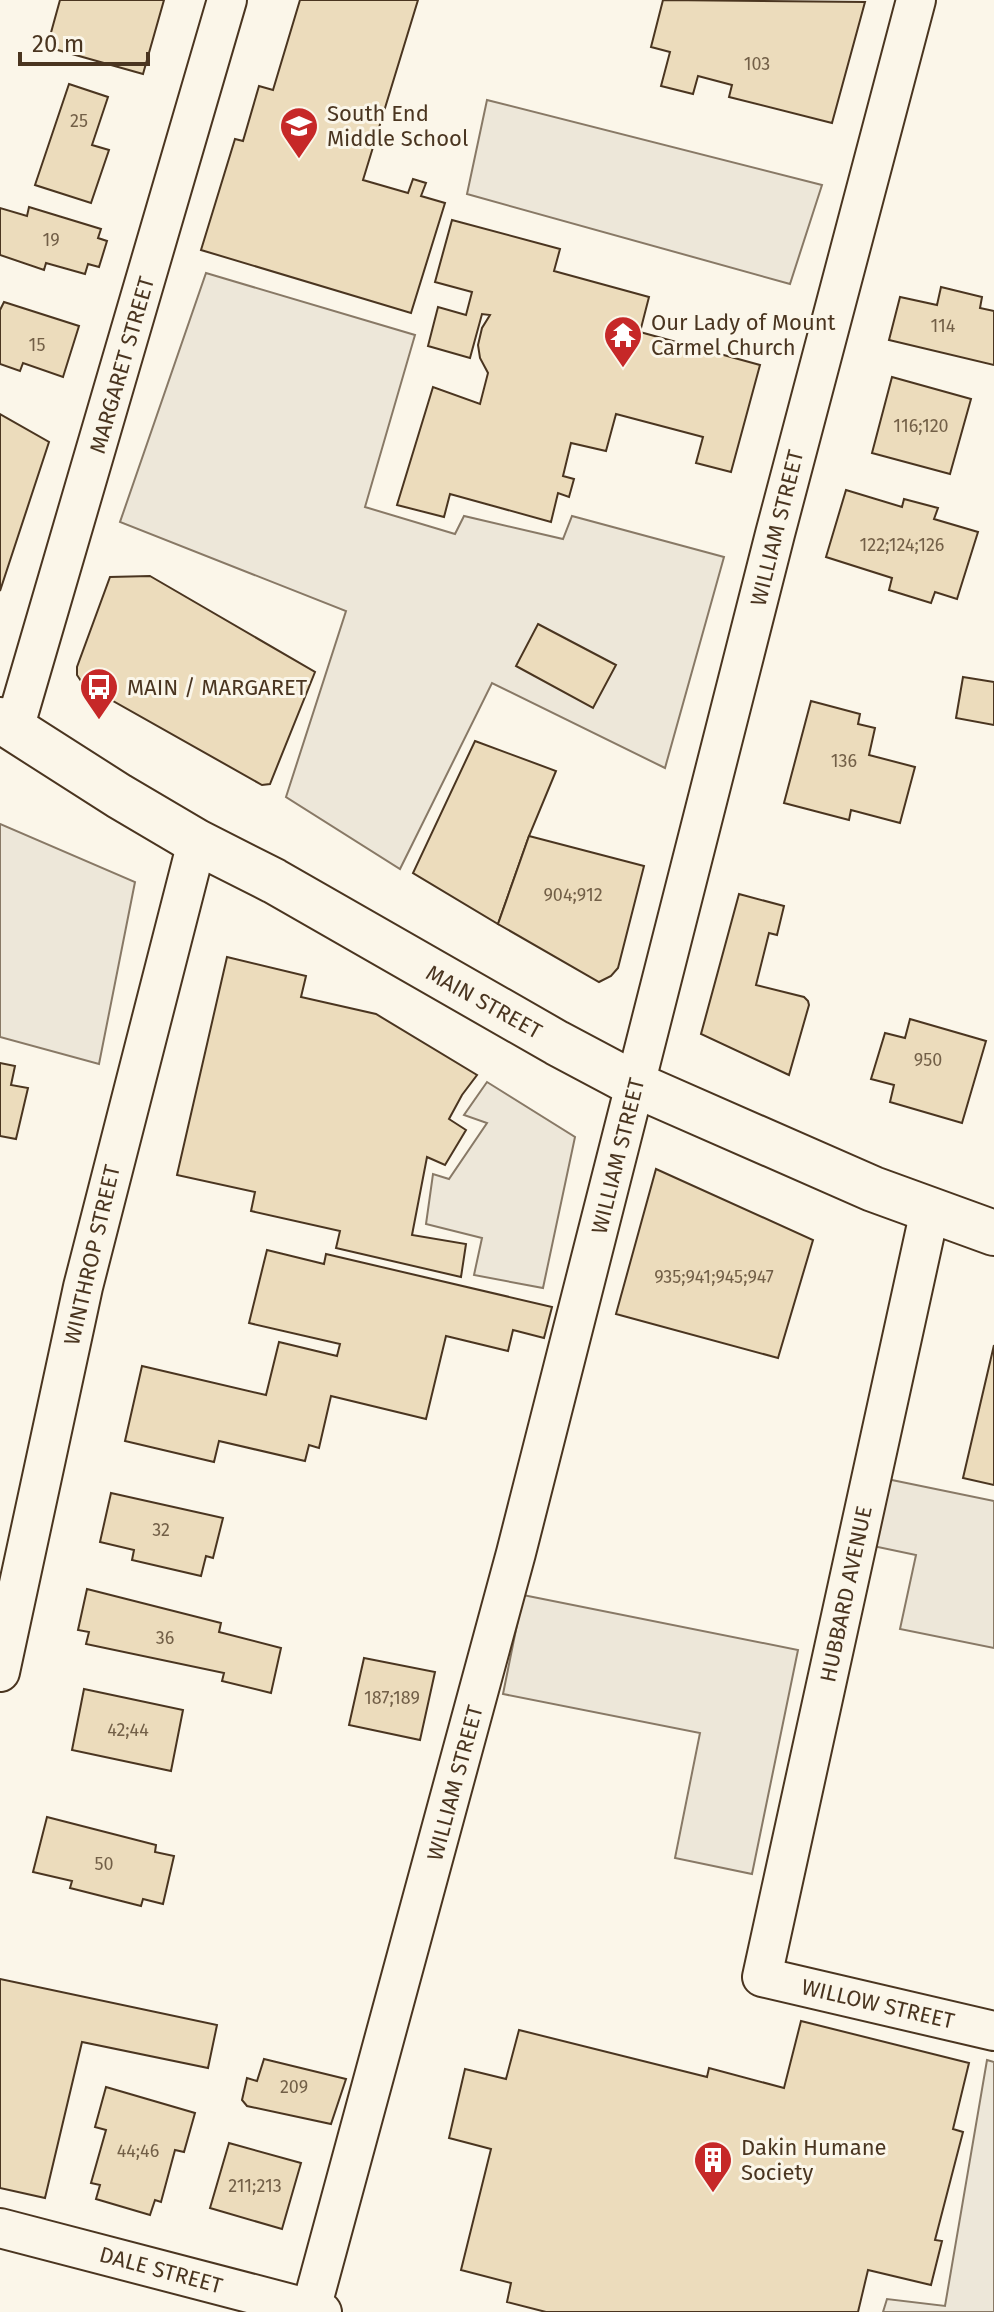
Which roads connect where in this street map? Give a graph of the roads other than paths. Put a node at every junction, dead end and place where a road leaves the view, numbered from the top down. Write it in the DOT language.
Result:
graph roads {
  1 [pos="227,0"];
  2 [pos="916,0"];
  3 [pos="7,724"];
  4 [pos="197,842"];
  5 [pos="636,1085"];
  6 [pos="930,1210"];
  7 [pos="994,1233"];
  8 [pos="0,1672"];
  9 [pos="762,1977"];
  10 [pos="994,2031"];
  11 [pos="0,2228"];
  12 [pos="316,2311"];
  1 -- 3 [label="street, MARGARET STREET"];
  2 -- 5 [label="street, WILLIAM STREET"];
  3 -- 4 [label="main road, MAIN STREET"];
  4 -- 5 [label="main road, MAIN STREET"];
  4 -- 8 [label="street, WINTHROP STREET"];
  5 -- 6 [label="main road, MAIN STREET"];
  5 -- 12 [label="street, WILLIAM STREET"];
  6 -- 7 [label="main road, MAIN STREET"];
  6 -- 9 [label="street, HUBBARD AVENUE"];
  9 -- 10 [label="street, WILLOW STREET"];
  11 -- 12 [label="street, DALE STREET"];
}
